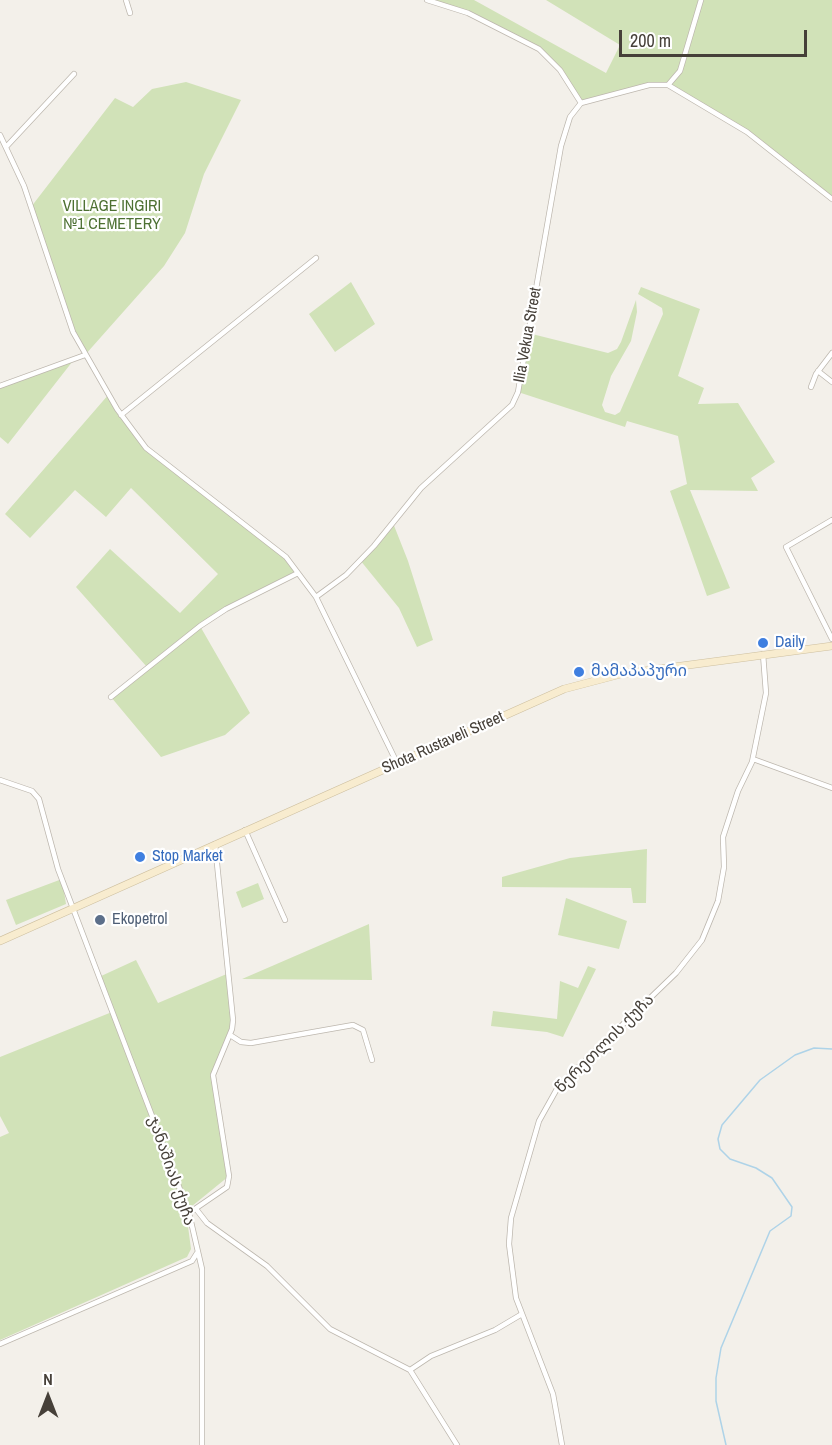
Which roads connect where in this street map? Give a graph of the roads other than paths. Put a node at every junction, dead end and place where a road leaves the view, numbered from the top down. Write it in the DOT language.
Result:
graph roads {
  1 [pos="126,0"];
  2 [pos="427,0"];
  3 [pos="701,0"];
  4 [pos="130,13"];
  5 [pos="74,74"];
  6 [pos="668,85"];
  7 [pos="581,103"];
  8 [pos="0,135"];
  9 [pos="6,147"];
  10 [pos="832,199"];
  11 [pos="316,258"];
  12 [pos="832,353"];
  13 [pos="84,355"];
  14 [pos="818,371"];
  15 [pos="832,382"];
  16 [pos="0,386"];
  17 [pos="811,387"];
  18 [pos="122,415"];
  19 [pos="832,520"];
  20 [pos="298,573"];
  21 [pos="316,597"];
  22 [pos="832,639"];
  23 [pos="832,646"];
  24 [pos="764,654"];
  25 [pos="111,697"];
  26 [pos="753,759"];
  27 [pos="397,763"];
  28 [pos="0,780"];
  29 [pos="832,788"];
  30 [pos="245,830"];
  31 [pos="215,843"];
  32 [pos="74,908"];
  33 [pos="285,920"];
  34 [pos="0,941"];
  35 [pos="230,1035"];
  36 [pos="372,1060"];
  37 [pos="196,1209"];
  38 [pos="189,1213"];
  39 [pos="197,1253"];
  40 [pos="522,1314"];
  41 [pos="0,1344"];
  42 [pos="410,1370"];
  43 [pos="202,1445"];
  44 [pos="457,1445"];
  45 [pos="562,1445"];
  1 -- 4 [label="street"];
  2 -- 7 [label="street"];
  3 -- 6 [label="street"];
  5 -- 9 [label="street"];
  6 -- 7 [label="street"];
  6 -- 10 [label="street"];
  7 -- 21 [label="street, Ilia Vekua Street"];
  8 -- 9 [label="street"];
  9 -- 13 [label="street"];
  11 -- 18 [label="street"];
  12 -- 14 [label="street"];
  13 -- 16 [label="street"];
  13 -- 18 [label="street"];
  14 -- 15 [label="street"];
  14 -- 17 [label="street"];
  18 -- 20 [label="street"];
  19 -- 22 [label="street"];
  20 -- 21 [label="street"];
  20 -- 25 [label="street"];
  21 -- 27 [label="street"];
  23 -- 24 [label="main road, Shota Rustaveli Street"];
  24 -- 26 [label="street, წერეთლის ქუჩა"];
  24 -- 27 [label="main road, Shota Rustaveli Street"];
  26 -- 29 [label="street"];
  26 -- 40 [label="street, წერეთლის ქუჩა"];
  27 -- 30 [label="main road, Shota Rustaveli Street"];
  28 -- 32 [label="street, ჯანაშიას ქუჩა"];
  30 -- 31 [label="main road, Shota Rustaveli Street"];
  30 -- 33 [label="street"];
  31 -- 32 [label="main road, Shota Rustaveli Street"];
  31 -- 35 [label="street"];
  32 -- 34 [label="main road, Shota Rustaveli Street"];
  32 -- 38 [label="street, ჯანაშიას ქუჩა"];
  35 -- 36 [label="street"];
  35 -- 37 [label="street"];
  37 -- 38 [label="street"];
  37 -- 42 [label="street"];
  38 -- 39 [label="street, ჯანაშიას ქუჩა"];
  39 -- 41 [label="street"];
  39 -- 43 [label="street, ჯანაშიას ქუჩა"];
  40 -- 42 [label="street"];
  40 -- 45 [label="street, წერეთლის ქუჩა"];
  42 -- 44 [label="street"];
}
